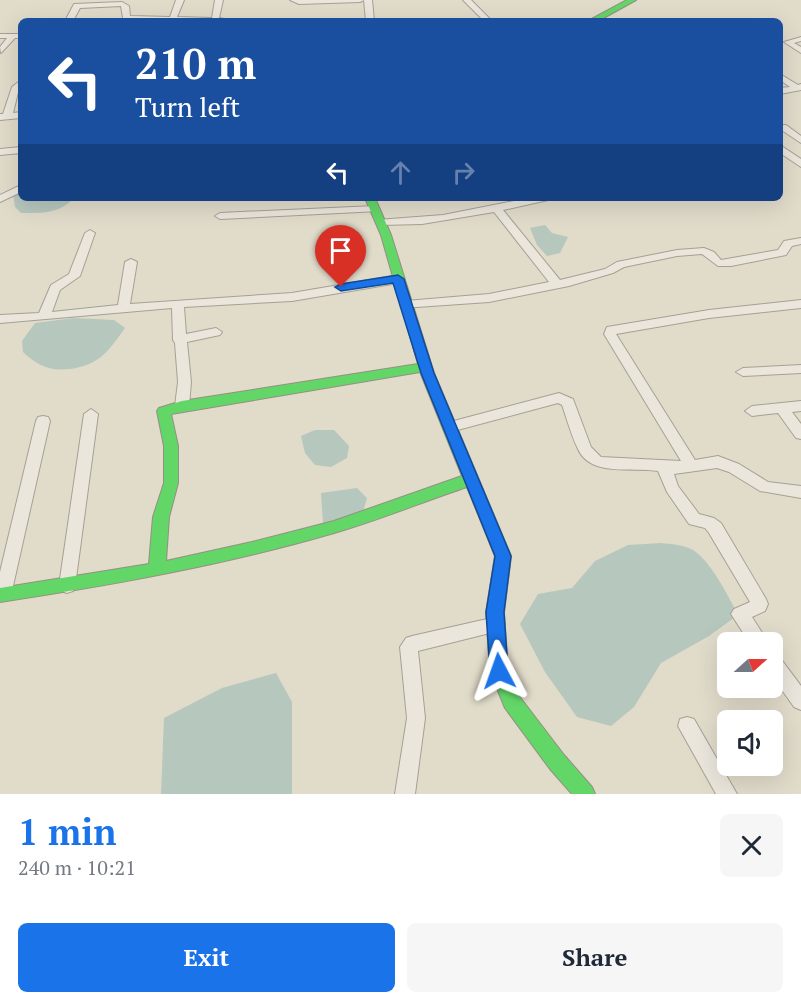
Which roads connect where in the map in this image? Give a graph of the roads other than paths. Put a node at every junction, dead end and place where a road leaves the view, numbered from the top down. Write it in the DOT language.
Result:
graph roads {
  1 [pos="180,0"];
  2 [pos="219,0"];
  3 [pos="294,0"];
  4 [pos="360,0"];
  5 [pos="368,0"];
  6 [pos="467,0"];
  7 [pos="632,0"];
  8 [pos="78,3"];
  9 [pos="70,18"];
  10 [pos="127,18"];
  11 [pos="173,18"];
  12 [pos="215,18"];
  13 [pos="370,18"];
  14 [pos="485,18"];
  15 [pos="598,18"];
  16 [pos="0,36"];
  17 [pos="17,36"];
  18 [pos="801,39"];
  19 [pos="1,51"];
  20 [pos="801,51"];
  21 [pos="783,78"];
  22 [pos="18,85"];
  23 [pos="799,88"];
  24 [pos="783,91"];
  25 [pos="4,117"];
  26 [pos="801,123"];
  27 [pos="783,127"];
  28 [pos="783,128"];
  29 [pos="801,140"];
  30 [pos="18,150"];
  31 [pos="783,150"];
  32 [pos="0,152"];
  33 [pos="801,164"];
  34 [pos="18,190"];
  35 [pos="0,199"];
  36 [pos="530,201"];
  37 [pos="373,203"];
  38 [pos="496,208"];
  39 [pos="220,216"];
  40 [pos="381,222"];
  41 [pos="90,233"];
  42 [pos="801,241"];
  43 [pos="788,243"];
  44 [pos="801,250"];
  45 [pos="131,262"];
  46 [pos="398,279"];
  47 [pos="557,284"];
  48 [pos="178,304"];
  49 [pos="801,304"];
  50 [pos="406,305"];
  51 [pos="123,308"];
  52 [pos="44,316"];
  53 [pos="0,319"];
  54 [pos="216,332"];
  55 [pos="180,340"];
  56 [pos="426,367"];
  57 [pos="801,369"];
  58 [pos="742,372"];
  59 [pos="182,406"];
  60 [pos="801,406"];
  61 [pos="782,408"];
  62 [pos="752,411"];
  63 [pos="91,414"];
  64 [pos="43,422"];
  65 [pos="450,427"];
  66 [pos="801,434"];
  67 [pos="691,465"];
  68 [pos="664,468"];
  69 [pos="471,479"];
  70 [pos="801,492"];
  71 [pos="157,570"];
  72 [pos="67,586"];
  73 [pos="2,595"];
  74 [pos="496,625"];
  75 [pos="752,632"];
  76 [pos="783,676"];
  77 [pos="801,701"];
  78 [pos="687,726"];
  79 [pos="405,794"];
  80 [pos="585,794"];
  81 [pos="727,794"];
  1 -- 11 [label="street"];
  2 -- 12 [label="street"];
  3 -- 4 [label="street"];
  5 -- 13 [label="street"];
  6 -- 14 [label="street"];
  7 -- 15 [label="street"];
  8 -- 9 [label="street"];
  8 -- 10 [label="street"];
  16 -- 17 [label="street"];
  17 -- 19 [label="street"];
  18 -- 20 [label="street"];
  21 -- 23 [label="street"];
  22 -- 25 [label="street"];
  23 -- 24 [label="street"];
  26 -- 27 [label="street"];
  28 -- 29 [label="street"];
  30 -- 32 [label="street"];
  31 -- 33 [label="street"];
  34 -- 35 [label="street"];
  36 -- 38 [label="street"];
  37 -- 39 [label="street"];
  37 -- 40 [label="street"];
  38 -- 40 [label="street"];
  38 -- 47 [label="street"];
  40 -- 46 [label="street"];
  41 -- 52 [label="street"];
  42 -- 43 [label="street"];
  43 -- 44 [label="street"];
  43 -- 47 [label="street"];
  45 -- 51 [label="street"];
  46 -- 48 [label="street"];
  46 -- 50 [label="street"];
  47 -- 50 [label="street"];
  48 -- 51 [label="street"];
  48 -- 55 [label="street"];
  49 -- 67 [label="street"];
  50 -- 56 [label="street"];
  51 -- 52 [label="street"];
  52 -- 53 [label="street"];
  54 -- 55 [label="street"];
  55 -- 59 [label="street"];
  56 -- 59 [label="street"];
  56 -- 65 [label="street"];
  57 -- 58 [label="street"];
  59 -- 71 [label="street"];
  60 -- 61 [label="street"];
  61 -- 62 [label="street"];
  61 -- 66 [label="street"];
  63 -- 72 [label="street"];
  64 -- 73 [label="street"];
  65 -- 68 [label="street"];
  65 -- 69 [label="street"];
  67 -- 68 [label="street"];
  67 -- 70 [label="street"];
  68 -- 75 [label="street"];
  69 -- 71 [label="street"];
  69 -- 74 [label="street"];
  71 -- 72 [label="street"];
  72 -- 73 [label="street"];
  74 -- 79 [label="street"];
  74 -- 80 [label="street"];
  76 -- 77 [label="street"];
  78 -- 81 [label="street"];
}
